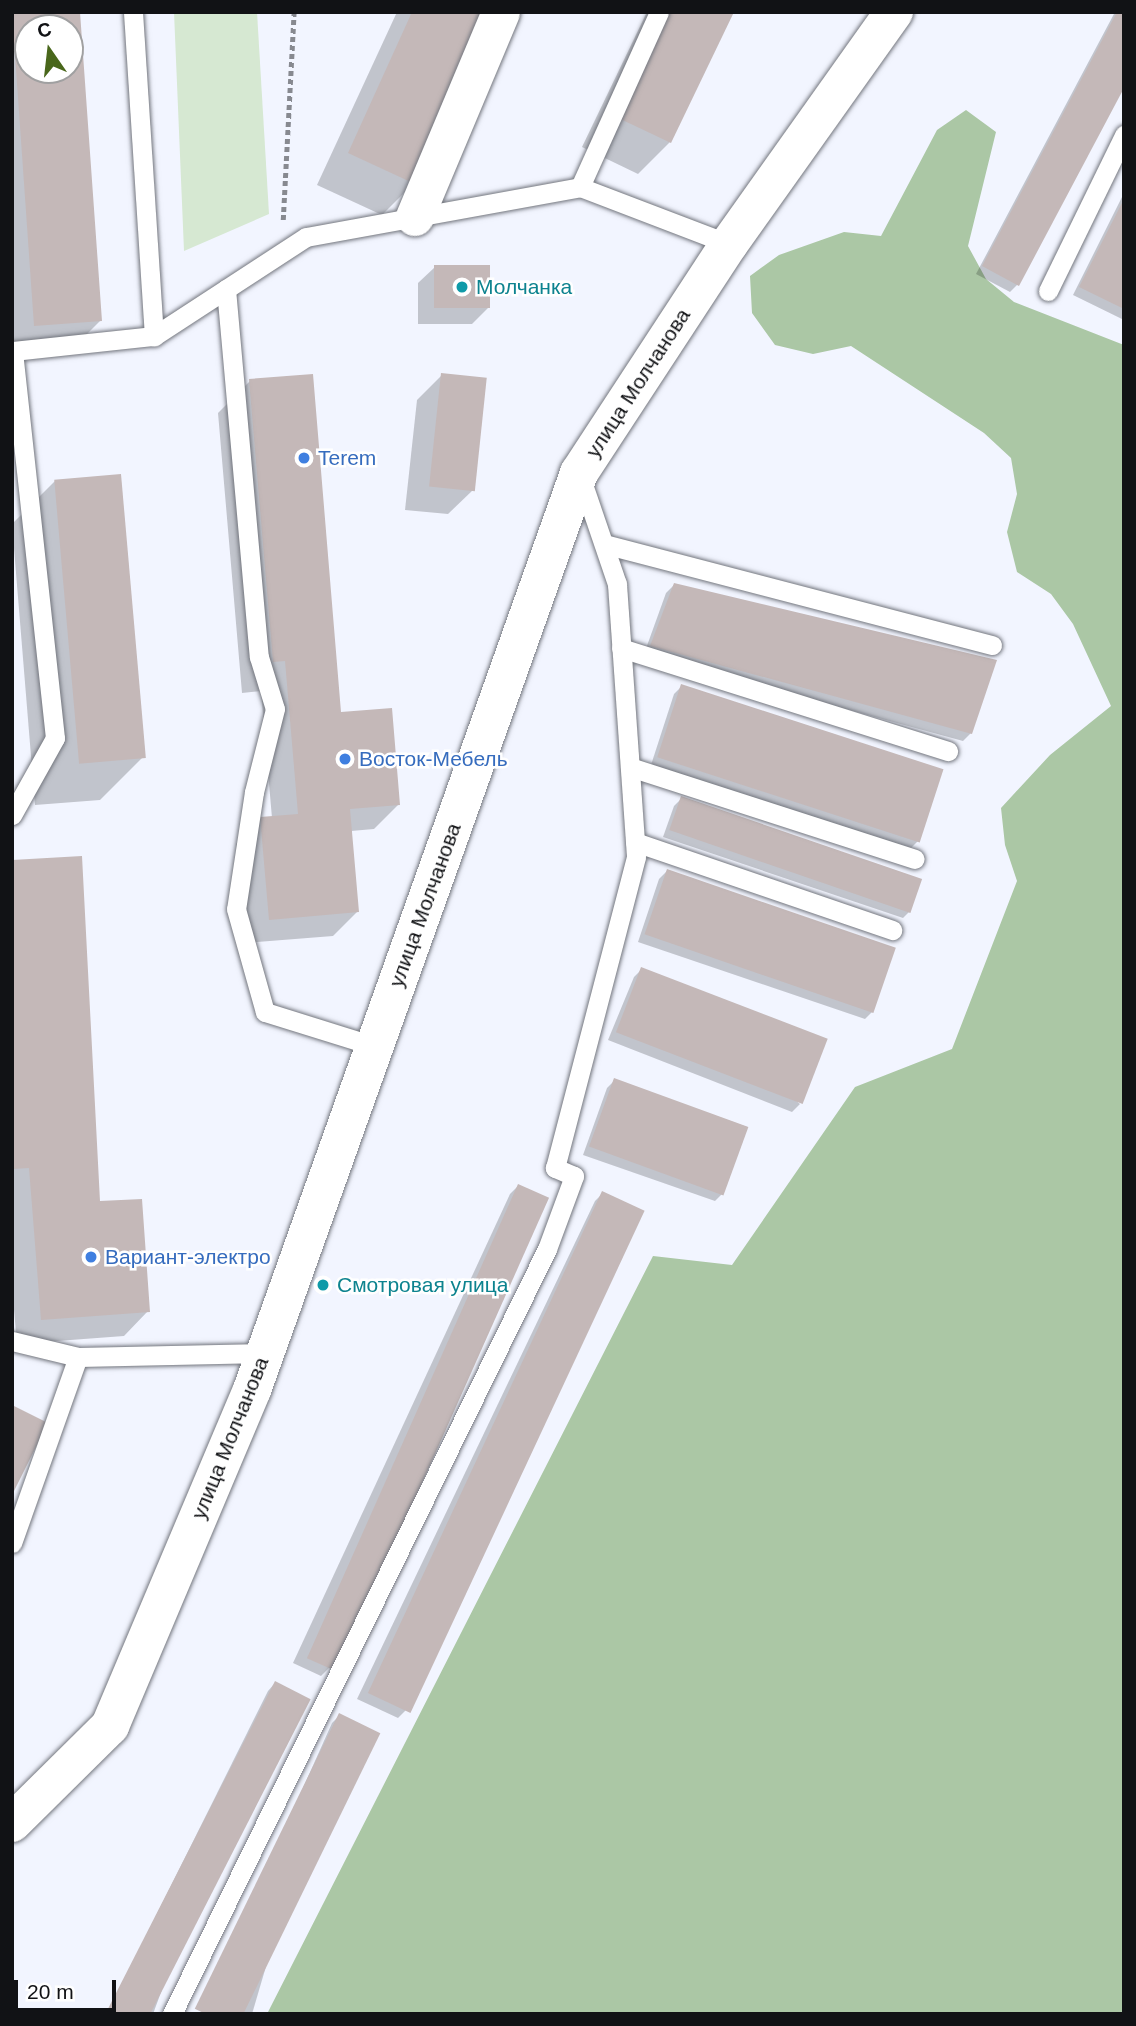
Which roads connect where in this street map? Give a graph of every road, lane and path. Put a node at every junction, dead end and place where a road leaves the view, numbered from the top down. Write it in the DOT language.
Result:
graph roads {
  1 [pos="133,12"];
  2 [pos="294,12"];
  3 [pos="500,12"];
  4 [pos="659,12"];
  5 [pos="894,12"];
  6 [pos="1124,135"];
  7 [pos="580,187"];
  8 [pos="415,217"];
  9 [pos="729,244"];
  10 [pos="282,253"];
  11 [pos="226,289"];
  12 [pos="1048,291"];
  13 [pos="154,336"];
  14 [pos="13,351"];
  15 [pos="579,473"];
  16 [pos="604,544"];
  17 [pos="992,645"];
  18 [pos="621,648"];
  19 [pos="948,751"];
  20 [pos="630,767"];
  21 [pos="12,815"];
  22 [pos="635,842"];
  23 [pos="914,859"];
  24 [pos="892,930"];
  25 [pos="374,1046"];
  26 [pos="12,1341"];
  27 [pos="265,1353"];
  28 [pos="78,1357"];
  29 [pos="12,1543"];
  30 [pos="12,1823"];
  31 [pos="172,2014"];
  1 -- 13 [label="lane"];
  2 -- 10 [label="path"];
  3 -- 8 [label="street"];
  4 -- 7 [label="lane"];
  5 -- 9 [label="street, улица Молчанова"];
  6 -- 12 [label="lane"];
  7 -- 8 [label="lane"];
  7 -- 9 [label="lane"];
  8 -- 10 [label="lane"];
  9 -- 15 [label="street, улица Молчанова"];
  10 -- 11 [label="lane"];
  11 -- 13 [label="lane"];
  11 -- 25 [label="lane"];
  13 -- 14 [label="lane"];
  14 -- 21 [label="lane"];
  15 -- 16 [label="lane"];
  15 -- 25 [label="street, улица Молчанова"];
  16 -- 17 [label="lane"];
  16 -- 18 [label="lane"];
  18 -- 19 [label="lane"];
  18 -- 20 [label="lane"];
  20 -- 22 [label="lane"];
  20 -- 23 [label="lane"];
  22 -- 24 [label="lane"];
  22 -- 31 [label="lane"];
  25 -- 27 [label="street, улица Молчанова"];
  26 -- 28 [label="lane"];
  27 -- 28 [label="lane"];
  27 -- 30 [label="street, улица Молчанова"];
  28 -- 29 [label="lane"];
}
